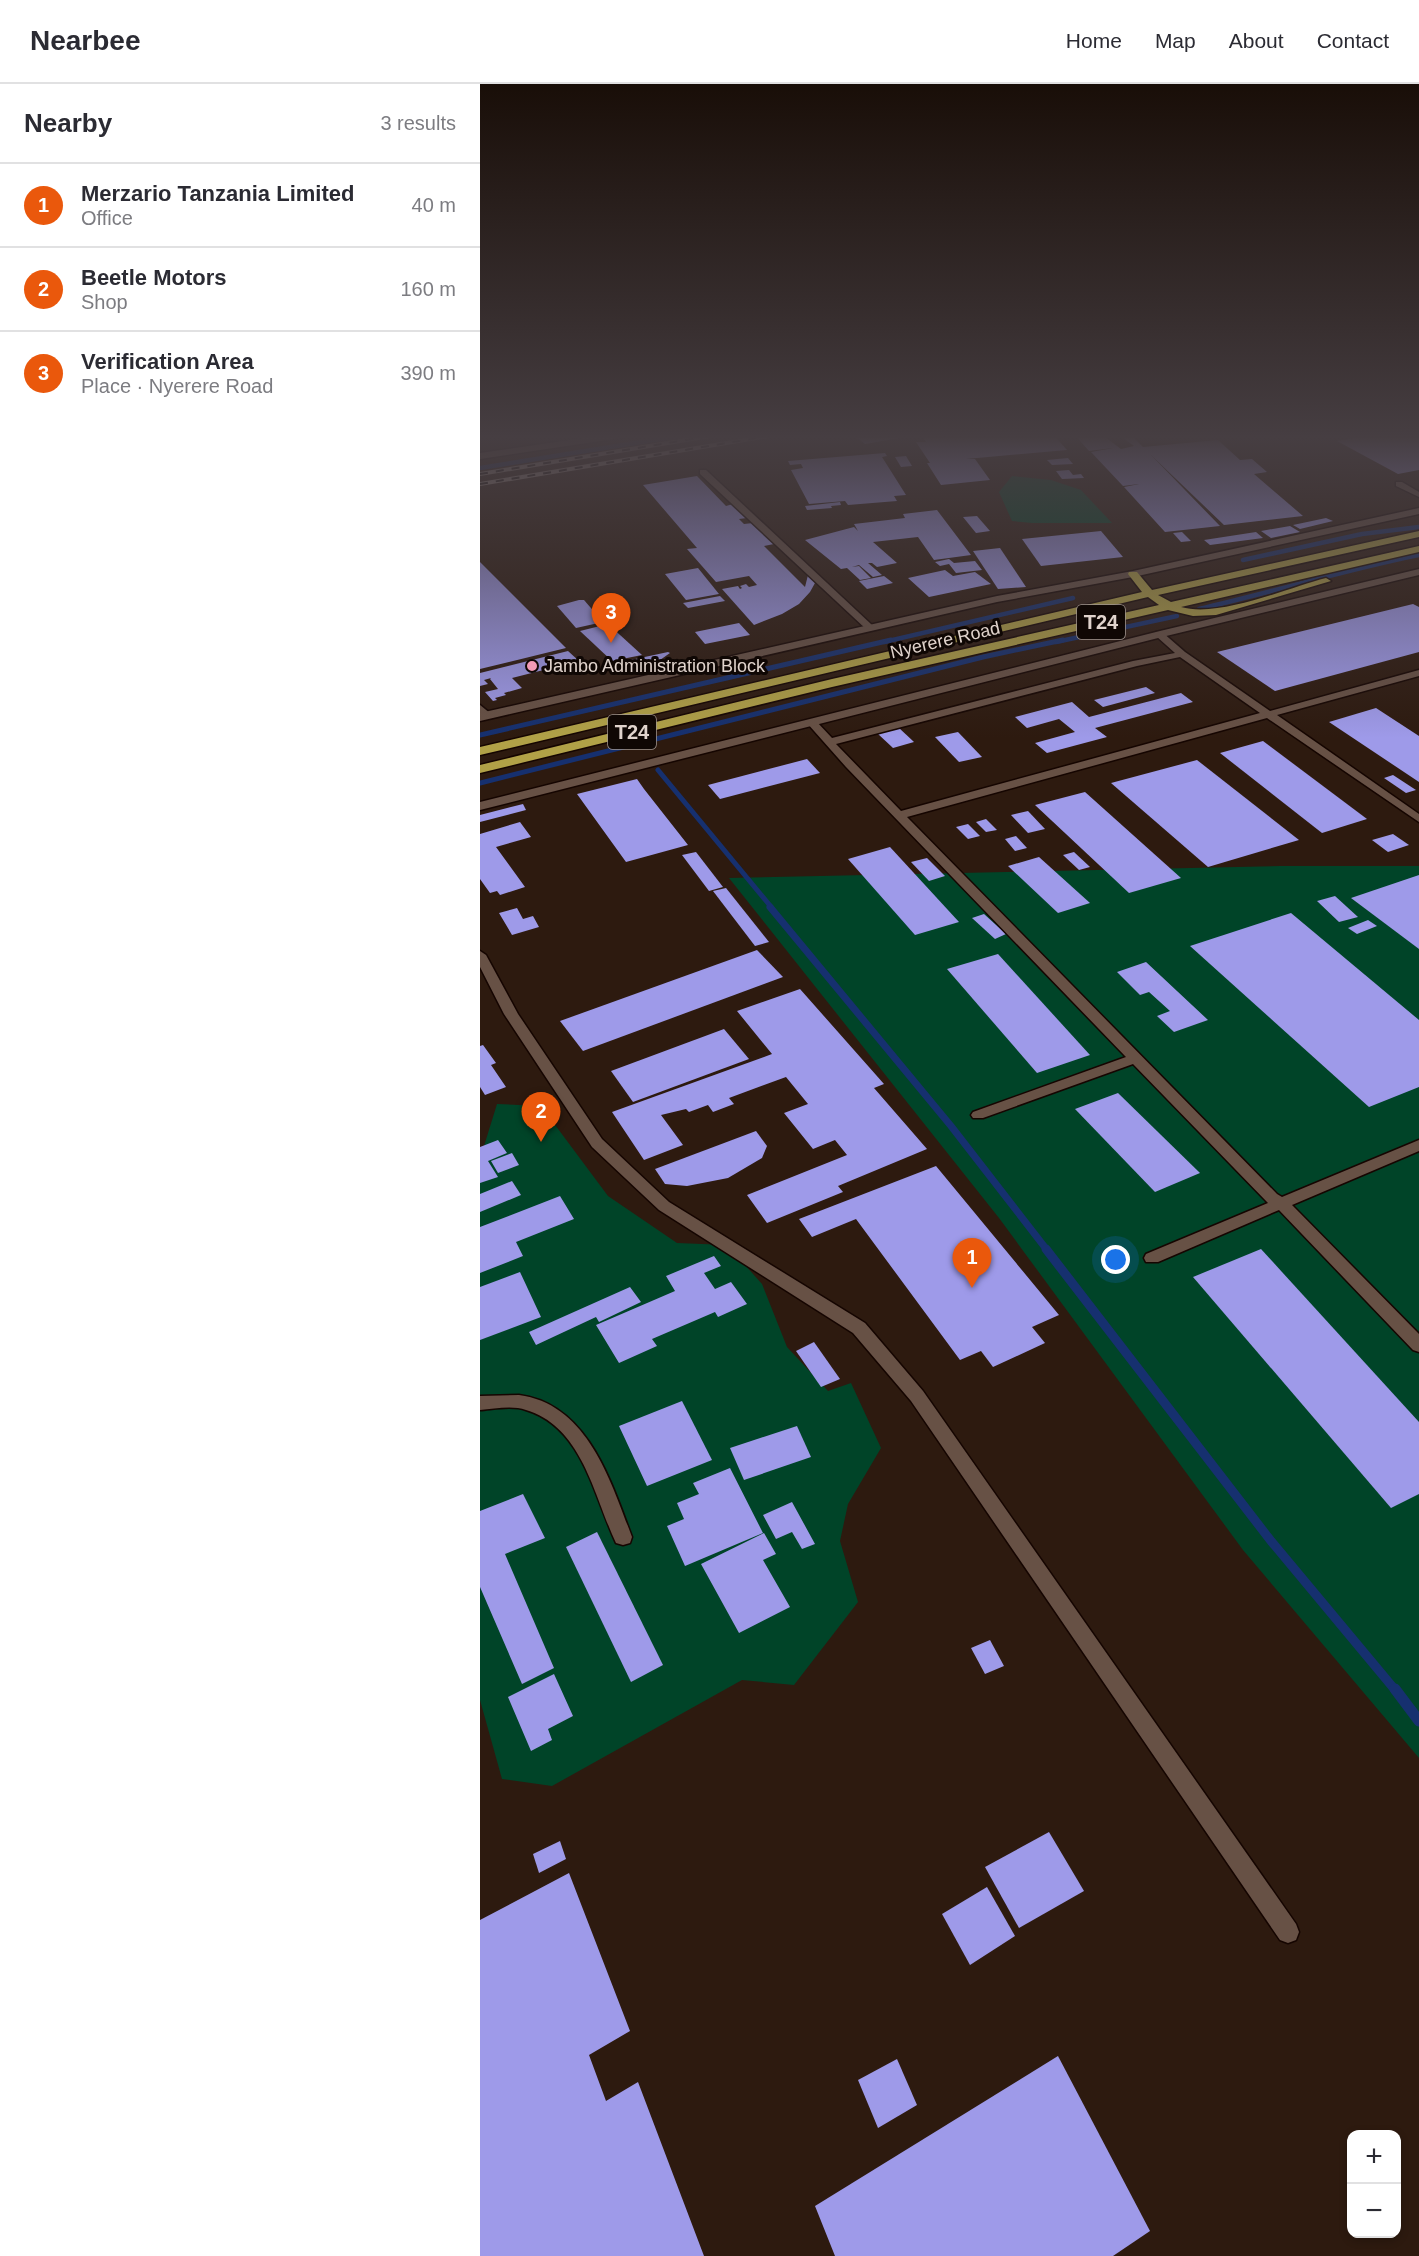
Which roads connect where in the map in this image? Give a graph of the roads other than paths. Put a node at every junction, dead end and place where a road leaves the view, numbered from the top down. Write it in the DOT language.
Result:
graph roads {
  1 [pos="768,535"];
  2 [pos="1308,535"];
  3 [pos="1413,535"];
  4 [pos="1419,549"];
  5 [pos="1419,572"];
  6 [pos="1133,574"];
  7 [pos="1150,593"];
  8 [pos="1170,606"];
  9 [pos="869,627"];
  10 [pos="1159,634"];
  11 [pos="1182,654"];
  12 [pos="1419,673"];
  13 [pos="482,714"];
  14 [pos="1269,714"];
  15 [pos="812,723"];
  16 [pos="830,742"];
  17 [pos="480,751"];
  18 [pos="480,769"];
  19 [pos="480,806"];
  20 [pos="900,815"];
  21 [pos="1419,819"];
  22 [pos="480,955"];
  23 [pos="1136,1058"];
  24 [pos="978,1115"];
  25 [pos="1419,1144"];
  26 [pos="1280,1202"];
  27 [pos="1152,1258"];
  28 [pos="1419,1345"];
  29 [pos="480,1403"];
  30 [pos="623,1537"];
  31 [pos="1288,1932"];
  1 -- 9 [label="lane"];
  2 -- 6 [label="street"];
  3 -- 7 [label="highway, Nyerere Road / T24"];
  4 -- 8 [label="highway, Nyerere Road / T24"];
  5 -- 10 [label="street"];
  6 -- 7 [label="highway"];
  6 -- 9 [label="street"];
  7 -- 8 [label="highway"];
  7 -- 17 [label="highway, Nyerere Road / T24"];
  8 -- 18 [label="highway, Nyerere Road / T24"];
  9 -- 13 [label="street"];
  10 -- 11 [label="lane"];
  10 -- 15 [label="street"];
  11 -- 14 [label="lane"];
  11 -- 16 [label="lane"];
  12 -- 14 [label="lane"];
  14 -- 20 [label="lane"];
  14 -- 21 [label="lane"];
  15 -- 16 [label="lane"];
  15 -- 19 [label="street"];
  16 -- 20 [label="lane"];
  20 -- 23 [label="lane"];
  22 -- 31 [label="lane"];
  23 -- 24 [label="lane"];
  23 -- 26 [label="lane"];
  25 -- 26 [label="lane"];
  26 -- 27 [label="lane"];
  26 -- 28 [label="lane"];
  29 -- 30 [label="lane"];
}
